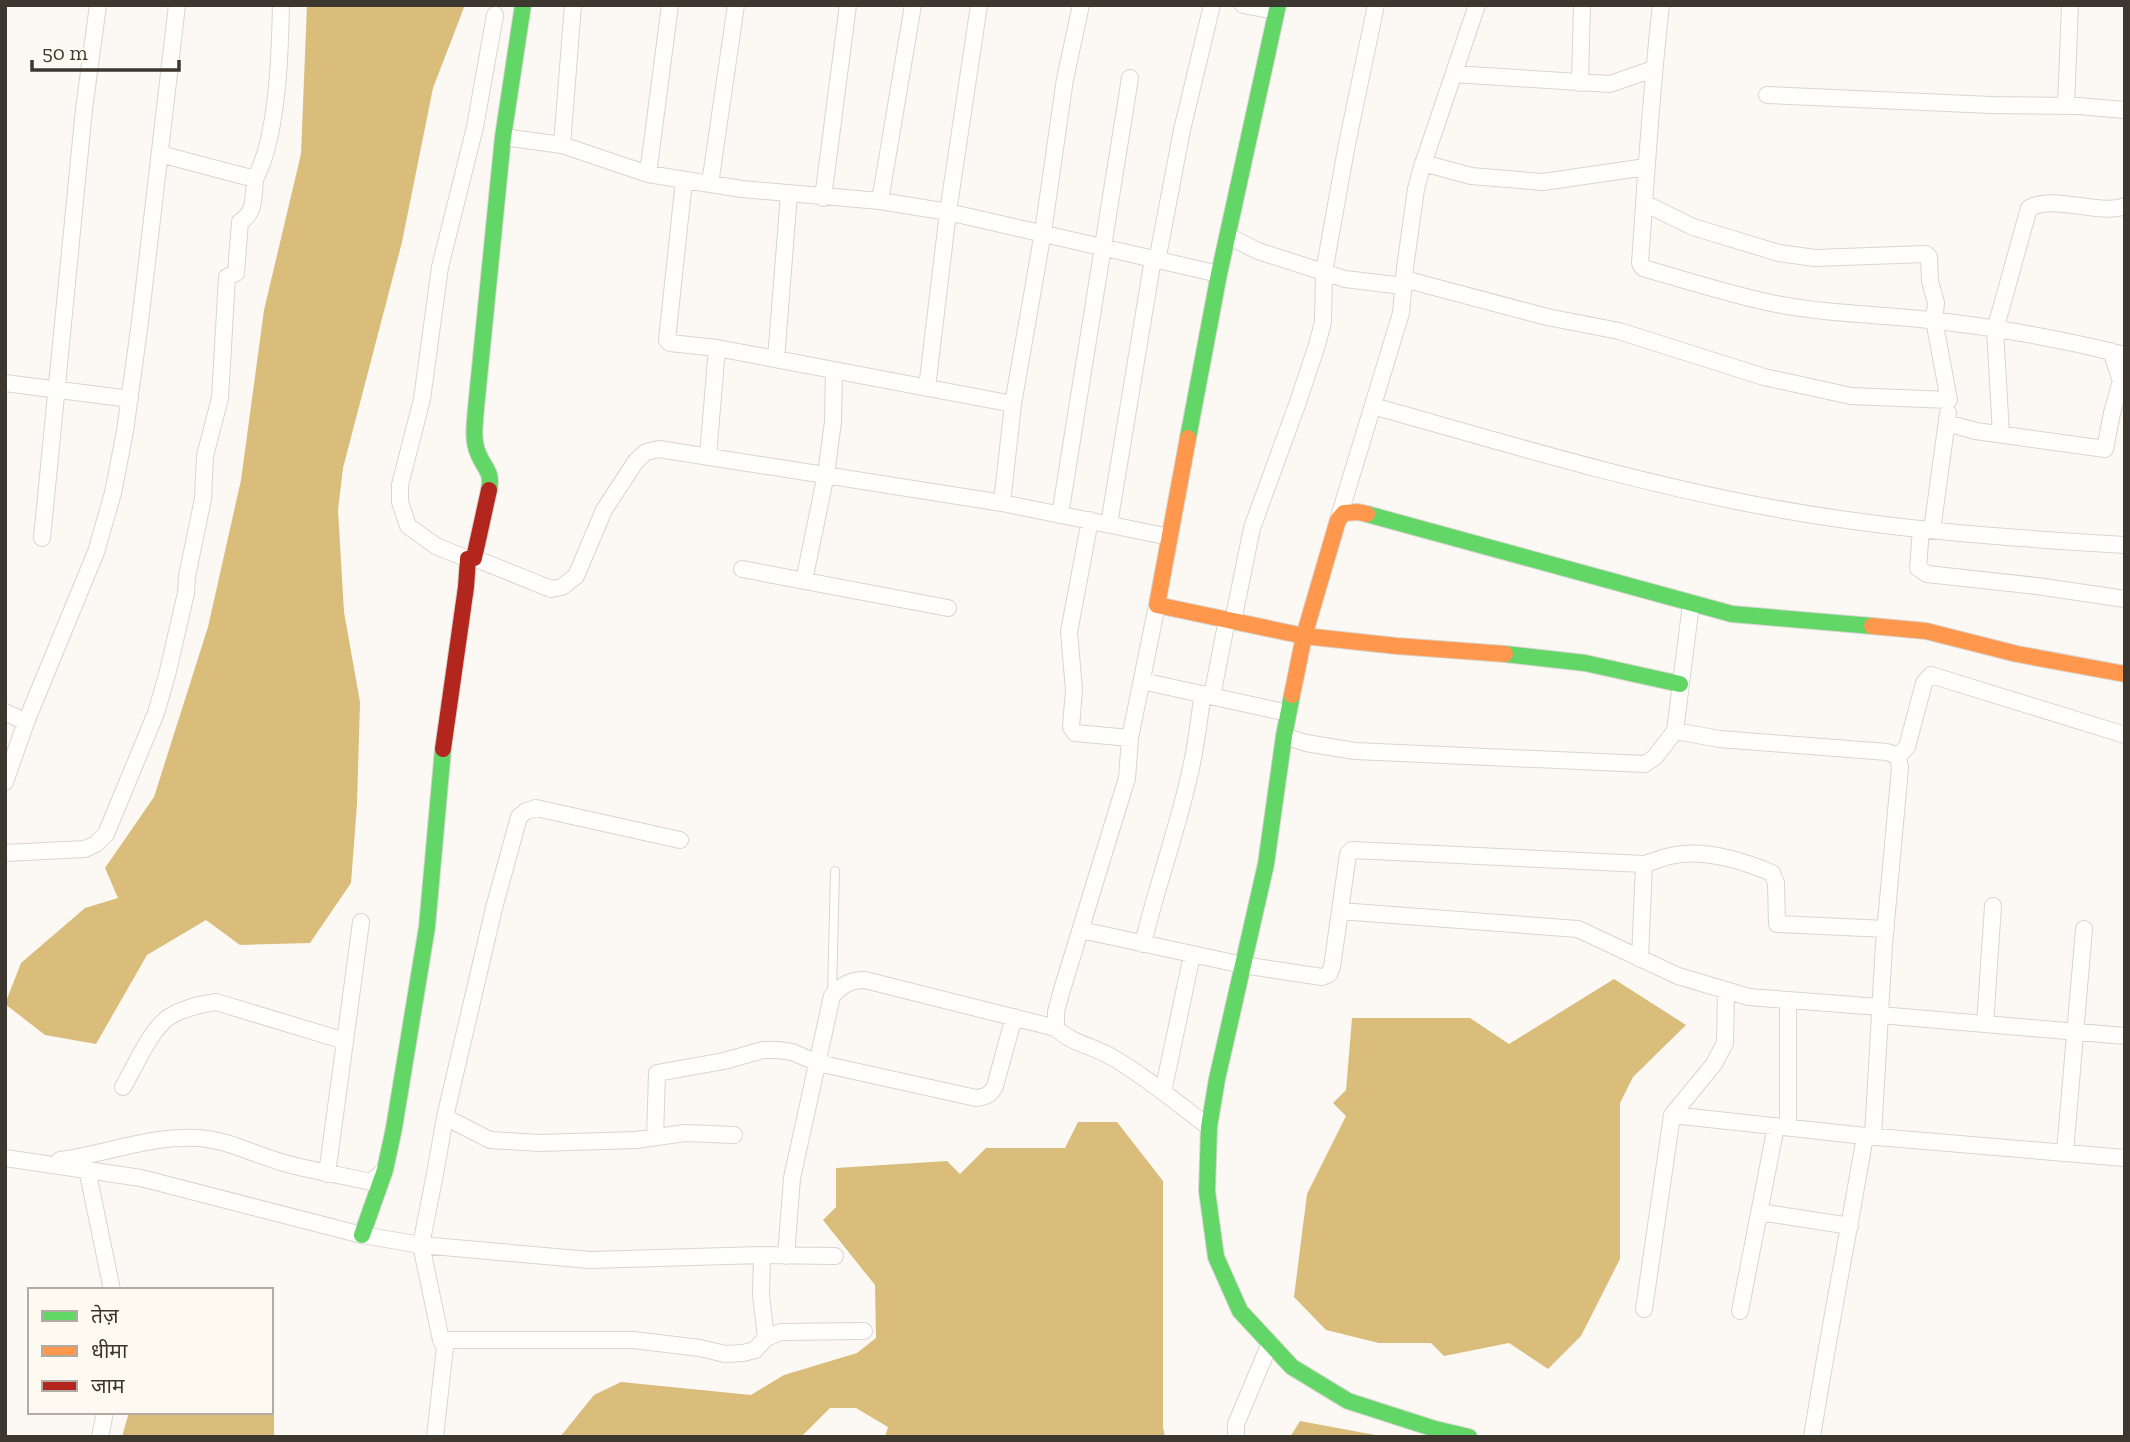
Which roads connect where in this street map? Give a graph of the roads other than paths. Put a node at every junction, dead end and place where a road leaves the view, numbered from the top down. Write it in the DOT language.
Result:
graph roads {
  1 [pos="98,5"];
  2 [pos="177,5"];
  3 [pos="281,5"];
  4 [pos="523,5"];
  5 [pos="573,5"];
  6 [pos="670,5"];
  7 [pos="736,5"];
  8 [pos="848,5"];
  9 [pos="913,5"];
  10 [pos="979,5"];
  11 [pos="1081,5"];
  12 [pos="1212,5"];
  13 [pos="1244,5"];
  14 [pos="1376,5"];
  15 [pos="1478,5"];
  16 [pos="1582,5"];
  17 [pos="1661,5"];
  18 [pos="2070,5"];
  19 [pos="1277,8"];
  20 [pos="495,15"];
  21 [pos="1653,69"];
  22 [pos="1454,74"];
  23 [pos="1130,78"];
  24 [pos="1580,83"];
  25 [pos="1767,95"];
  26 [pos="2066,106"];
  27 [pos="2125,110"];
  28 [pos="503,137"];
  29 [pos="562,145"];
  30 [pos="160,153"];
  31 [pos="1423,163"];
  32 [pos="1646,166"];
  33 [pos="648,174"];
  34 [pos="255,178"];
  35 [pos="684,180"];
  36 [pos="709,184"];
  37 [pos="789,194"];
  38 [pos="823,198"];
  39 [pos="880,201"];
  40 [pos="1644,203"];
  41 [pos="2125,206"];
  42 [pos="948,212"];
  43 [pos="1043,232"];
  44 [pos="1227,236"];
  45 [pos="1103,247"];
  46 [pos="1155,260"];
  47 [pos="1324,272"];
  48 [pos="1219,274"];
  49 [pos="1404,283"];
  50 [pos="1934,320"];
  51 [pos="1995,330"];
  52 [pos="717,348"];
  53 [pos="2118,353"];
  54 [pos="776,359"];
  55 [pos="834,370"];
  56 [pos="5,383"];
  57 [pos="927,388"];
  58 [pos="56,390"];
  59 [pos="130,399"];
  60 [pos="1949,400"];
  61 [pos="1013,404"];
  62 [pos="1373,405"];
  63 [pos="1947,423"];
  64 [pos="2001,434"];
  65 [pos="708,456"];
  66 [pos="826,474"];
  67 [pos="1002,503"];
  68 [pos="1060,515"];
  69 [pos="1090,520"];
  70 [pos="1338,520"];
  71 [pos="1109,524"];
  72 [pos="1926,530"];
  73 [pos="1170,537"];
  74 [pos="42,538"];
  75 [pos="2125,545"];
  76 [pos="471,559"];
  77 [pos="742,569"];
  78 [pos="804,581"];
  79 [pos="2125,599"];
  80 [pos="1691,604"];
  81 [pos="1157,605"];
  82 [pos="948,608"];
  83 [pos="1230,621"];
  84 [pos="1304,636"];
  85 [pos="2125,674"];
  86 [pos="1142,681"];
  87 [pos="1680,684"];
  88 [pos="1207,695"];
  89 [pos="5,712"];
  90 [pos="1288,713"];
  91 [pos="26,722"];
  92 [pos="1675,731"];
  93 [pos="2125,735"];
  94 [pos="1284,736"];
  95 [pos="1130,738"];
  96 [pos="1898,756"];
  97 [pos="5,782"];
  98 [pos="680,840"];
  99 [pos="5,853"];
  100 [pos="1644,864"];
  101 [pos="835,871"];
  102 [pos="1993,906"];
  103 [pos="1340,911"];
  104 [pos="361,922"];
  105 [pos="1886,929"];
  106 [pos="2084,929"];
  107 [pos="1081,930"];
  108 [pos="1143,944"];
  109 [pos="1192,955"];
  110 [pos="1640,960"];
  111 [pos="1243,965"];
  112 [pos="1726,990"];
  113 [pos="832,996"];
  114 [pos="1788,1001"];
  115 [pos="1880,1011"];
  116 [pos="1014,1017"];
  117 [pos="1986,1024"];
  118 [pos="1056,1028"];
  119 [pos="2074,1032"];
  120 [pos="2125,1036"];
  121 [pos="345,1041"];
  122 [pos="818,1063"];
  123 [pos="123,1087"];
  124 [pos="1163,1092"];
  125 [pos="1672,1115"];
  126 [pos="444,1117"];
  127 [pos="1209,1127"];
  128 [pos="1782,1127"];
  129 [pos="734,1135"];
  130 [pos="1869,1136"];
  131 [pos="655,1137"];
  132 [pos="2065,1152"];
  133 [pos="5,1158"];
  134 [pos="2125,1158"];
  135 [pos="40,1163"];
  136 [pos="87,1169"];
  137 [pos="385,1170"];
  138 [pos="327,1174"];
  139 [pos="1759,1212"];
  140 [pos="1850,1226"];
  141 [pos="362,1235"];
  142 [pos="421,1245"];
  143 [pos="762,1255"];
  144 [pos="786,1256"];
  145 [pos="835,1256"];
  146 [pos="113,1288"];
  147 [pos="1644,1308"];
  148 [pos="1740,1311"];
  149 [pos="864,1331"];
  150 [pos="766,1338"];
  151 [pos="441,1340"];
  152 [pos="1270,1343"];
  153 [pos="105,1414"];
  154 [pos="100,1437"];
  155 [pos="435,1437"];
  156 [pos="1236,1437"];
  157 [pos="1469,1437"];
  158 [pos="1812,1437"];
  1 -- 58 [label="street"];
  2 -- 30 [label="street"];
  3 -- 34 [label="street"];
  4 -- 28 [label="street"];
  5 -- 29 [label="street"];
  6 -- 33 [label="street"];
  7 -- 36 [label="street"];
  8 -- 38 [label="street"];
  9 -- 39 [label="street"];
  10 -- 42 [label="street"];
  11 -- 43 [label="street"];
  12 -- 46 [label="street"];
  13 -- 19 [label="street"];
  14 -- 47 [label="street"];
  15 -- 22 [label="street"];
  16 -- 24 [label="street"];
  17 -- 21 [label="street"];
  18 -- 26 [label="street"];
  19 -- 44 [label="street"];
  20 -- 76 [label="street"];
  21 -- 24 [label="street"];
  21 -- 32 [label="street"];
  22 -- 24 [label="street"];
  22 -- 31 [label="street"];
  23 -- 45 [label="street"];
  25 -- 26 [label="street"];
  26 -- 27 [label="street"];
  28 -- 29 [label="street"];
  28 -- 76 [label="street"];
  29 -- 33 [label="street"];
  30 -- 34 [label="street"];
  30 -- 59 [label="street"];
  31 -- 32 [label="street"];
  31 -- 49 [label="street"];
  32 -- 40 [label="street"];
  33 -- 35 [label="street"];
  34 -- 99 [label="street"];
  35 -- 36 [label="street"];
  35 -- 52 [label="street"];
  36 -- 37 [label="street"];
  37 -- 38 [label="street"];
  37 -- 54 [label="street"];
  38 -- 39 [label="street"];
  39 -- 42 [label="street"];
  40 -- 50 [label="street"];
  40 -- 50 [label="street"];
  41 -- 51 [label="street"];
  42 -- 43 [label="street"];
  42 -- 57 [label="street"];
  43 -- 45 [label="street"];
  43 -- 61 [label="street"];
  44 -- 47 [label="street"];
  44 -- 48 [label="street"];
  45 -- 46 [label="street"];
  45 -- 68 [label="street"];
  46 -- 48 [label="street"];
  46 -- 71 [label="street"];
  47 -- 49 [label="street"];
  47 -- 83 [label="street"];
  48 -- 73 [label="street"];
  49 -- 60 [label="street"];
  49 -- 62 [label="street"];
  50 -- 51 [label="street"];
  50 -- 60 [label="street"];
  51 -- 53 [label="street"];
  51 -- 64 [label="street"];
  52 -- 54 [label="street"];
  52 -- 65 [label="street"];
  53 -- 64 [label="street"];
  54 -- 55 [label="street"];
  55 -- 57 [label="street"];
  55 -- 66 [label="street"];
  56 -- 58 [label="street"];
  57 -- 61 [label="street"];
  58 -- 59 [label="street"];
  58 -- 74 [label="street"];
  59 -- 91 [label="street"];
  60 -- 63 [label="street"];
  61 -- 67 [label="street"];
  62 -- 70 [label="street"];
  62 -- 72 [label="street"];
  63 -- 64 [label="street"];
  63 -- 72 [label="street"];
  65 -- 66 [label="street"];
  65 -- 76 [label="street"];
  66 -- 67 [label="street"];
  66 -- 78 [label="street"];
  67 -- 68 [label="street"];
  68 -- 69 [label="street"];
  69 -- 71 [label="street"];
  69 -- 95 [label="street"];
  70 -- 80 [label="street"];
  70 -- 84 [label="street"];
  71 -- 73 [label="street"];
  72 -- 75 [label="street"];
  72 -- 79 [label="street"];
  73 -- 81 [label="street"];
  76 -- 137 [label="street"];
  77 -- 78 [label="street"];
  78 -- 82 [label="street"];
  80 -- 85 [label="street"];
  80 -- 87 [label="street"];
  81 -- 83 [label="street"];
  81 -- 86 [label="street"];
  83 -- 84 [label="street"];
  83 -- 88 [label="street"];
  84 -- 87 [label="street"];
  84 -- 90 [label="street"];
  86 -- 88 [label="street"];
  86 -- 95 [label="street"];
  87 -- 92 [label="street"];
  88 -- 90 [label="street"];
  88 -- 108 [label="street"];
  89 -- 91 [label="street"];
  90 -- 94 [label="street"];
  91 -- 97 [label="street"];
  92 -- 94 [label="street"];
  92 -- 96 [label="street"];
  93 -- 96 [label="street"];
  94 -- 111 [label="street"];
  95 -- 107 [label="street"];
  96 -- 105 [label="street"];
  98 -- 126 [label="street"];
  100 -- 103 [label="street"];
  100 -- 105 [label="street"];
  100 -- 110 [label="street"];
  101 -- 113 [label="lane"];
  102 -- 117 [label="street"];
  103 -- 110 [label="street"];
  103 -- 111 [label="street"];
  104 -- 121 [label="street"];
  105 -- 115 [label="street"];
  106 -- 119 [label="street"];
  107 -- 108 [label="street"];
  107 -- 118 [label="street"];
  108 -- 109 [label="street"];
  109 -- 111 [label="street"];
  109 -- 124 [label="street"];
  110 -- 112 [label="street"];
  111 -- 127 [label="street"];
  112 -- 114 [label="street"];
  112 -- 125 [label="street"];
  113 -- 116 [label="street"];
  113 -- 122 [label="street"];
  114 -- 115 [label="street"];
  114 -- 128 [label="street"];
  115 -- 117 [label="street"];
  115 -- 130 [label="street"];
  116 -- 118 [label="street"];
  116 -- 122 [label="street"];
  117 -- 119 [label="street"];
  118 -- 124 [label="street"];
  119 -- 120 [label="street"];
  119 -- 132 [label="street"];
  121 -- 123 [label="street"];
  121 -- 138 [label="street"];
  122 -- 131 [label="street"];
  122 -- 144 [label="street"];
  124 -- 127 [label="street"];
  125 -- 128 [label="street"];
  125 -- 147 [label="street"];
  126 -- 131 [label="street"];
  126 -- 142 [label="street"];
  127 -- 152 [label="street"];
  128 -- 130 [label="street"];
  128 -- 139 [label="street"];
  129 -- 131 [label="street"];
  130 -- 132 [label="street"];
  130 -- 140 [label="street"];
  132 -- 134 [label="street"];
  133 -- 135 [label="street"];
  135 -- 136 [label="street"];
  135 -- 138 [label="street"];
  136 -- 141 [label="street"];
  136 -- 146 [label="street"];
  137 -- 138 [label="street"];
  137 -- 141 [label="street"];
  139 -- 140 [label="street"];
  139 -- 148 [label="street"];
  140 -- 158 [label="street"];
  141 -- 142 [label="street"];
  142 -- 143 [label="street"];
  142 -- 151 [label="street"];
  143 -- 144 [label="street"];
  143 -- 150 [label="street"];
  144 -- 145 [label="street"];
  149 -- 150 [label="street"];
  150 -- 151 [label="street"];
  151 -- 155 [label="street"];
  152 -- 156 [label="street"];
  152 -- 157 [label="street"];
  153 -- 154 [label="street"];
}
